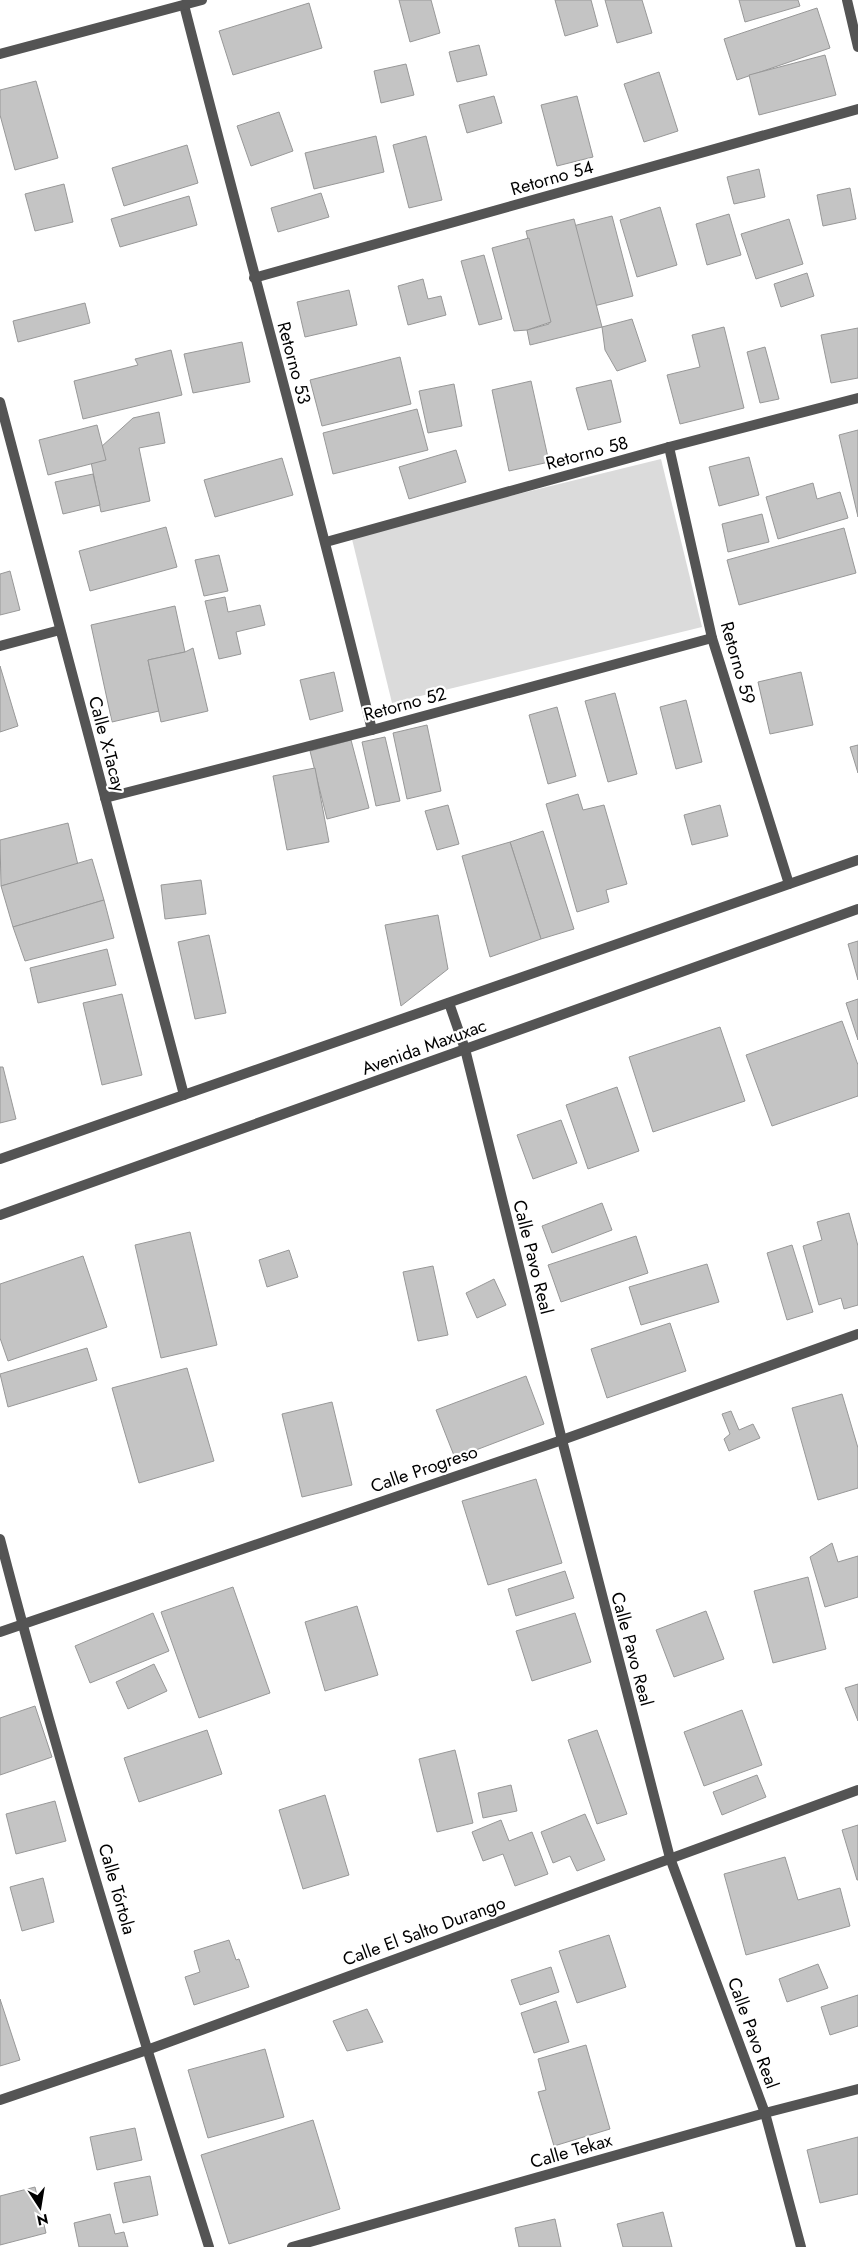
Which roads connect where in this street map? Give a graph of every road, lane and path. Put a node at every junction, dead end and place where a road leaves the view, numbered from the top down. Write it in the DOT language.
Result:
graph roads {
  1 [pos="202,0"];
  2 [pos="846,0"];
  3 [pos="184,5"];
  4 [pos="858,48"];
  5 [pos="0,54"];
  6 [pos="858,109"];
  7 [pos="254,278"];
  8 [pos="858,398"];
  9 [pos="0,402"];
  10 [pos="669,447"];
  11 [pos="326,542"];
  12 [pos="60,630"];
  13 [pos="712,638"];
  14 [pos="0,646"];
  15 [pos="372,730"];
  16 [pos="105,798"];
  17 [pos="858,860"];
  18 [pos="789,884"];
  19 [pos="858,909"];
  20 [pos="449,1003"];
  21 [pos="465,1049"];
  22 [pos="184,1095"];
  23 [pos="0,1159"];
  24 [pos="0,1215"];
  25 [pos="858,1334"];
  26 [pos="562,1440"];
  27 [pos="0,1539"];
  28 [pos="22,1624"];
  29 [pos="0,1632"];
  30 [pos="858,1790"];
  31 [pos="670,1858"];
  32 [pos="147,2050"];
  33 [pos="858,2089"];
  34 [pos="0,2100"];
  35 [pos="765,2113"];
  36 [pos="209,2247"];
  37 [pos="292,2247"];
  38 [pos="801,2247"];
  1 -- 3 [label="street"];
  2 -- 4 [label="street"];
  3 -- 5 [label="street"];
  3 -- 7 [label="street, Retorno 53"];
  6 -- 7 [label="street, Retorno 54"];
  7 -- 11 [label="street, Retorno 53"];
  8 -- 10 [label="street, Retorno 58"];
  9 -- 12 [label="street, Calle X-Tacay"];
  10 -- 11 [label="street, Retorno 58"];
  10 -- 13 [label="street, Retorno 59"];
  11 -- 15 [label="street, Retorno 53"];
  12 -- 14 [label="street"];
  12 -- 16 [label="street, Calle X-Tacay"];
  13 -- 15 [label="street, Retorno 52"];
  13 -- 18 [label="street, Retorno 59"];
  15 -- 16 [label="street, Retorno 52"];
  16 -- 22 [label="street, Calle X-Tacay"];
  17 -- 18 [label="street, Avenida Maxuxac"];
  18 -- 20 [label="street, Avenida Maxuxac"];
  19 -- 21 [label="street, Avenida Maxuxac"];
  20 -- 21 [label="street, Calle Pavo Real"];
  20 -- 22 [label="street, Avenida Maxuxac"];
  21 -- 24 [label="street, Avenida Maxuxac"];
  21 -- 26 [label="street, Calle Pavo Real"];
  22 -- 23 [label="street, Avenida Maxuxac"];
  25 -- 26 [label="street, Calle Progreso"];
  26 -- 28 [label="street, Calle Progreso"];
  26 -- 31 [label="street, Calle Pavo Real"];
  27 -- 28 [label="street, Calle Tórtola"];
  28 -- 29 [label="street, Calle Progreso"];
  28 -- 32 [label="street, Calle Tórtola"];
  30 -- 31 [label="street, Calle El Salto Durango"];
  31 -- 32 [label="street, Calle El Salto Durango"];
  31 -- 35 [label="street, Calle Pavo Real"];
  32 -- 34 [label="street, Calle El Salto Durango"];
  32 -- 36 [label="street, Calle Tórtola"];
  33 -- 35 [label="street, Calle Tekax"];
  35 -- 37 [label="street, Calle Tekax"];
  35 -- 38 [label="street, Calle Pavo Real"];
}
